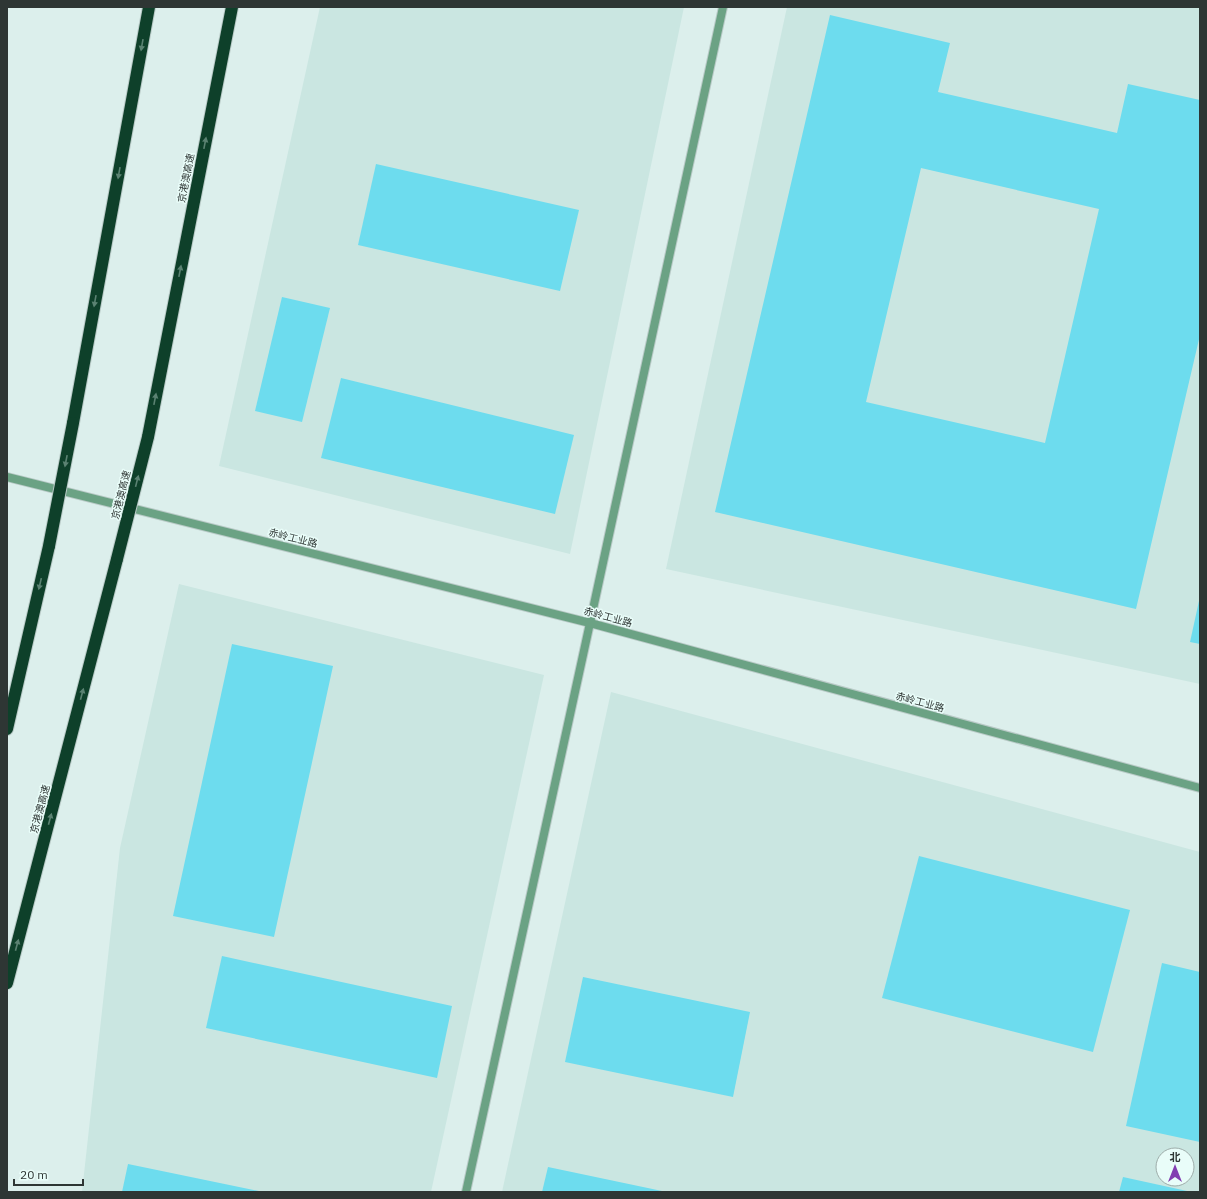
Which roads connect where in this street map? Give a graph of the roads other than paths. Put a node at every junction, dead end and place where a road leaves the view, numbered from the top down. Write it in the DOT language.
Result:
graph roads {
  1 [pos="149,7"];
  2 [pos="232,7"];
  3 [pos="723,7"];
  4 [pos="7,477"];
  5 [pos="590,623"];
  6 [pos="7,729"];
  7 [pos="1200,788"];
  8 [pos="7,983"];
  9 [pos="466,1192"];
  1 -- 6 [label="highway, one-way, bridge"];
  8 -- 2 [label="highway, 京港澳高速, one-way, bridge"];
  3 -- 5 [label="street"];
  4 -- 5 [label="street, 赤岭工业路"];
  5 -- 7 [label="street, 赤岭工业路"];
  5 -- 9 [label="street"];
}
